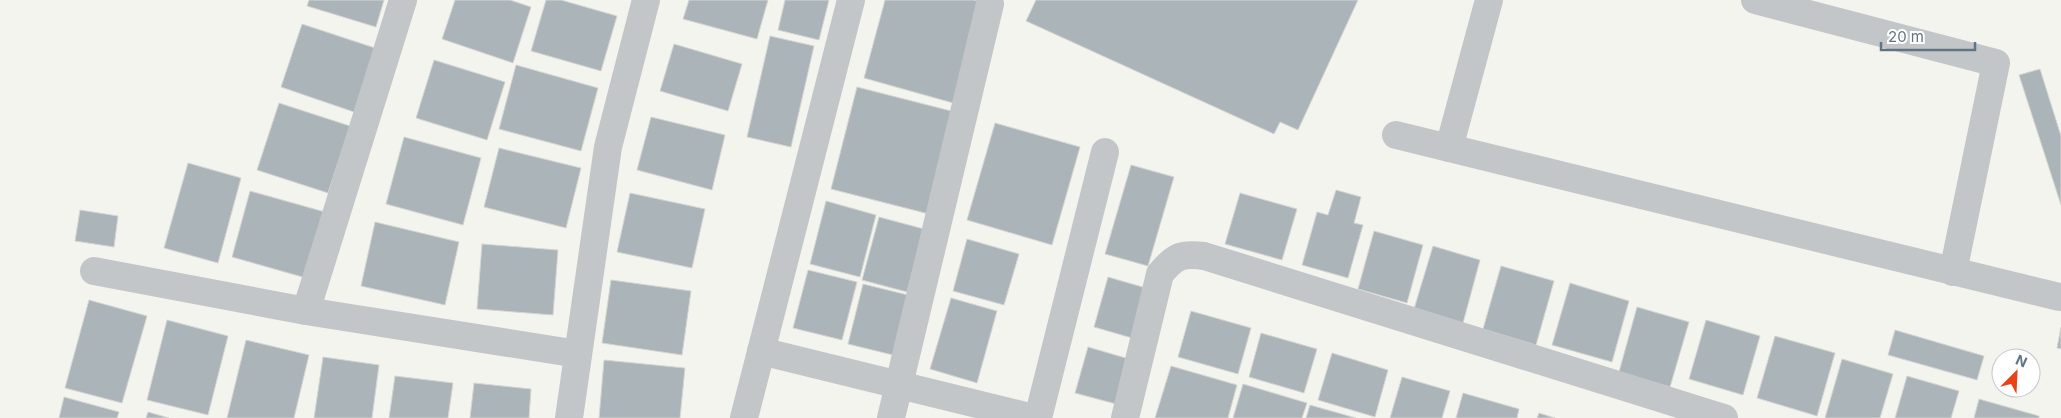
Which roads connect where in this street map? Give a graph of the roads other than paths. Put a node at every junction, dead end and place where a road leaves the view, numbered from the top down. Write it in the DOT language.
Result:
graph roads {
  1 [pos="403,0"];
  2 [pos="646,0"];
  3 [pos="851,0"];
  4 [pos="1489,0"];
  5 [pos="1755,0"];
  6 [pos="990,4"];
  7 [pos="1396,135"];
  8 [pos="1449,148"];
  9 [pos="1106,152"];
  10 [pos="94,271"];
  11 [pos="1953,272"];
  12 [pos="2059,297"];
  13 [pos="306,311"];
  14 [pos="761,351"];
  15 [pos="578,354"];
  16 [pos="900,385"];
  17 [pos="569,418"];
  18 [pos="744,418"];
  19 [pos="891,418"];
  20 [pos="1034,418"];
  21 [pos="1038,418"];
  22 [pos="1125,418"];
  23 [pos="1724,418"];
  1 -- 13 [label="street"];
  2 -- 15 [label="street"];
  3 -- 14 [label="street"];
  4 -- 8 [label="street"];
  5 -- 11 [label="street"];
  6 -- 16 [label="street"];
  7 -- 8 [label="street"];
  8 -- 11 [label="street"];
  9 -- 21 [label="street"];
  10 -- 13 [label="street"];
  11 -- 12 [label="street"];
  13 -- 15 [label="street"];
  14 -- 16 [label="street"];
  14 -- 18 [label="street"];
  15 -- 17 [label="street"];
  16 -- 19 [label="street"];
  16 -- 20 [label="street"];
  22 -- 23 [label="street"];
}
